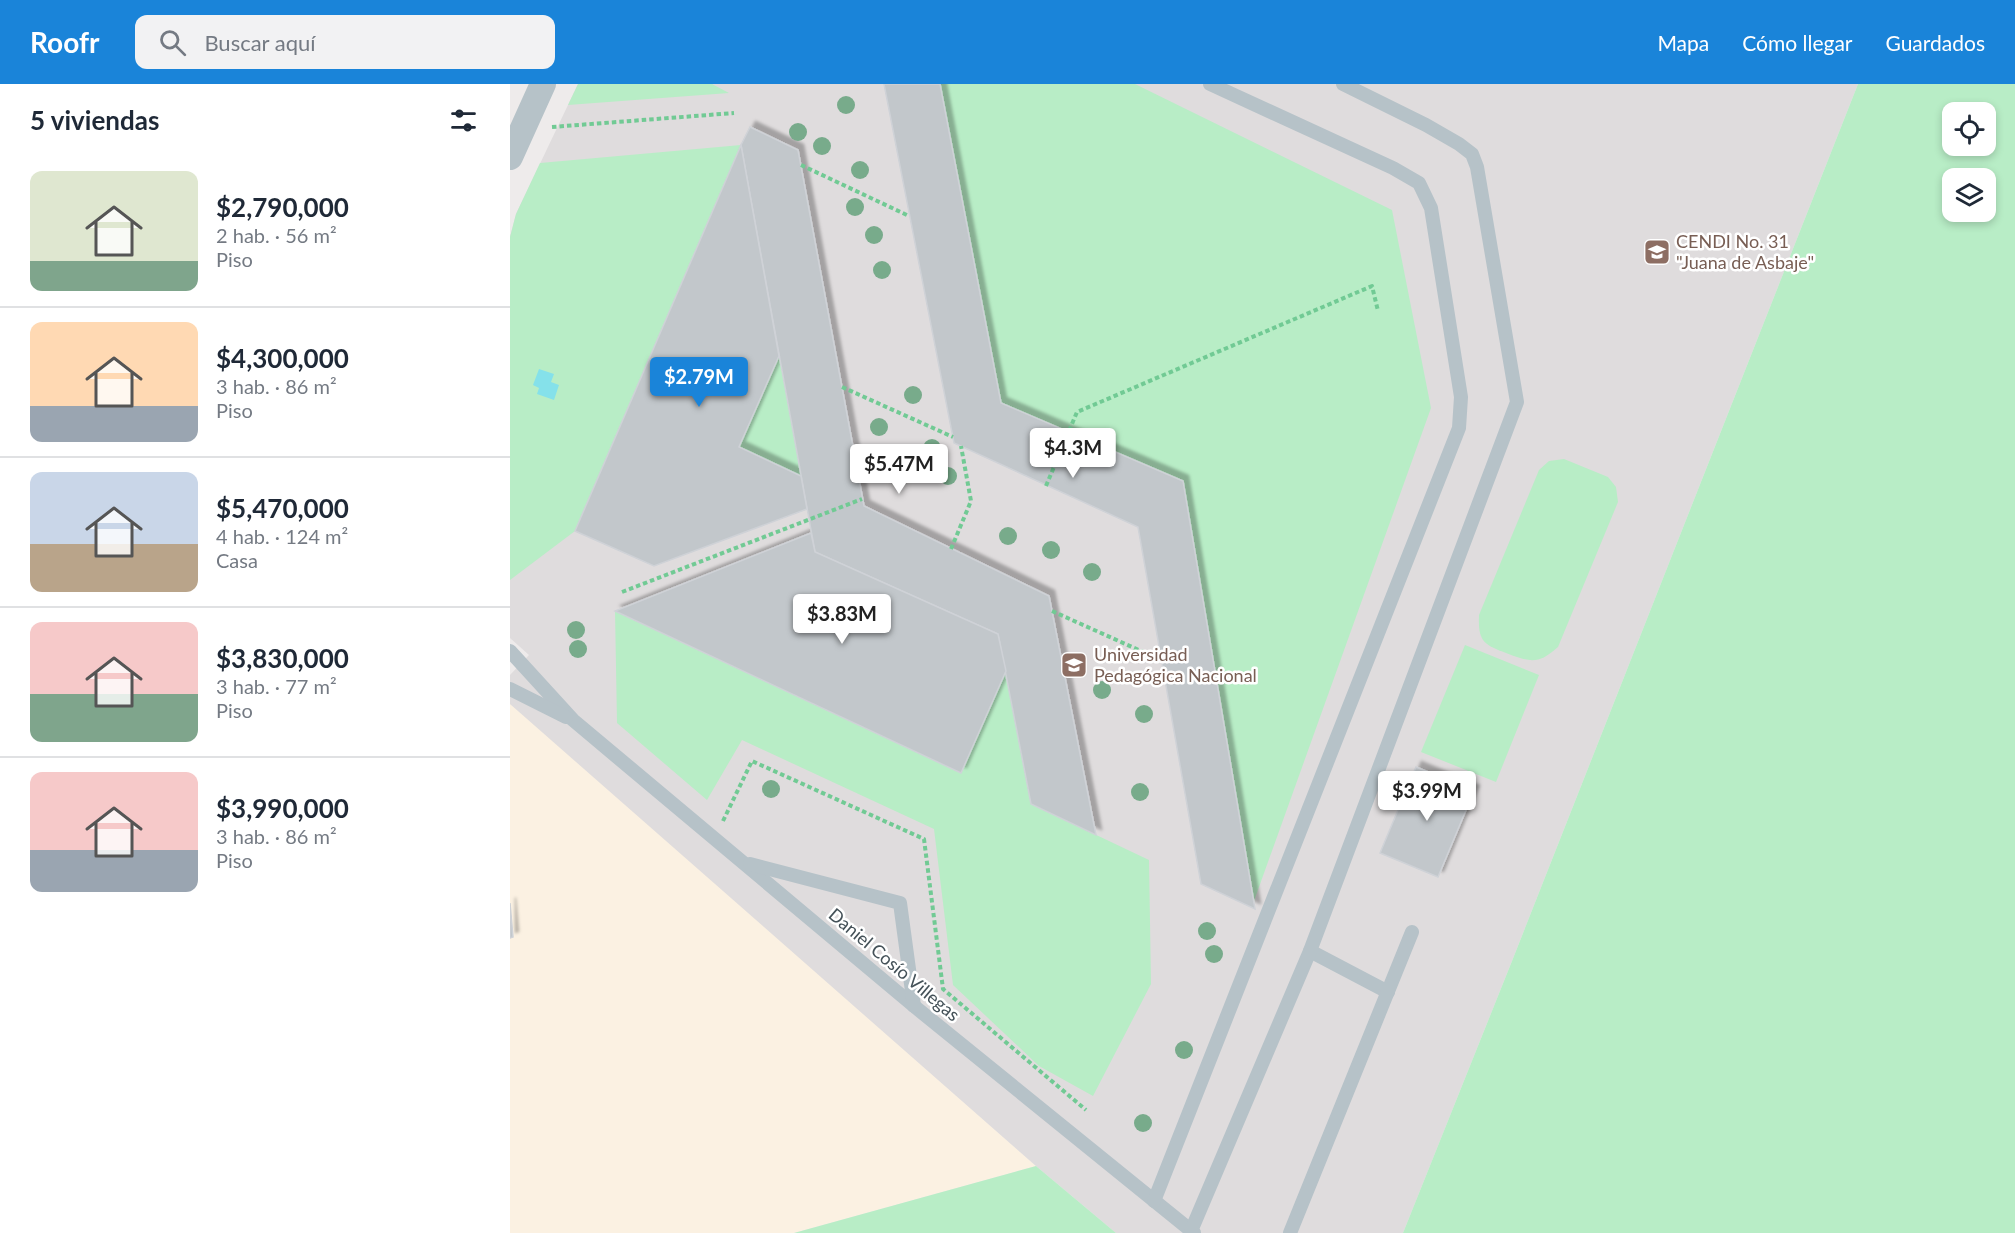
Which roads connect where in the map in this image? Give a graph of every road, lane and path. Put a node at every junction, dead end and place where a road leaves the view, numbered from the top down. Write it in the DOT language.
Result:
graph roads {
  1 [pos="543,84"];
  2 [pos="1210,84"];
  3 [pos="1343,84"];
  4 [pos="734,113"];
  5 [pos="547,128"];
  6 [pos="510,157"];
  7 [pos="801,165"];
  8 [pos="909,216"];
  9 [pos="1377,311"];
  10 [pos="842,387"];
  11 [pos="953,437"];
  12 [pos="961,446"];
  13 [pos="1046,486"];
  14 [pos="862,499"];
  15 [pos="951,549"];
  16 [pos="622,592"];
  17 [pos="1052,611"];
  18 [pos="510,651"];
  19 [pos="1161,660"];
  20 [pos="510,689"];
  21 [pos="573,720"];
  22 [pos="745,863"];
  23 [pos="1412,932"];
  24 [pos="1310,951"];
  25 [pos="1388,992"];
  26 [pos="914,1006"];
  27 [pos="1154,1201"];
  28 [pos="1192,1232"];
  29 [pos="1290,1233"];
  1 -- 6 [label="street"];
  2 -- 27 [label="lane"];
  3 -- 24 [label="lane"];
  4 -- 5 [label="path"];
  7 -- 8 [label="path"];
  9 -- 13 [label="path"];
  10 -- 11 [label="path"];
  12 -- 15 [label="path"];
  14 -- 16 [label="path"];
  17 -- 19 [label="path"];
  18 -- 21 [label="lane, Daniel Cosío Villegas"];
  20 -- 21 [label="lane, Daniel Cosío Villegas"];
  21 -- 22 [label="lane, Daniel Cosío Villegas"];
  22 -- 26 [label="lane, Daniel Cosío Villegas"];
  22 -- 26 [label="lane"];
  23 -- 25 [label="lane"];
  24 -- 25 [label="lane"];
  24 -- 28 [label="lane"];
  25 -- 29 [label="lane"];
  26 -- 27 [label="lane, Daniel Cosío Villegas"];
  27 -- 28 [label="lane, Daniel Cosío Villegas"];
}
